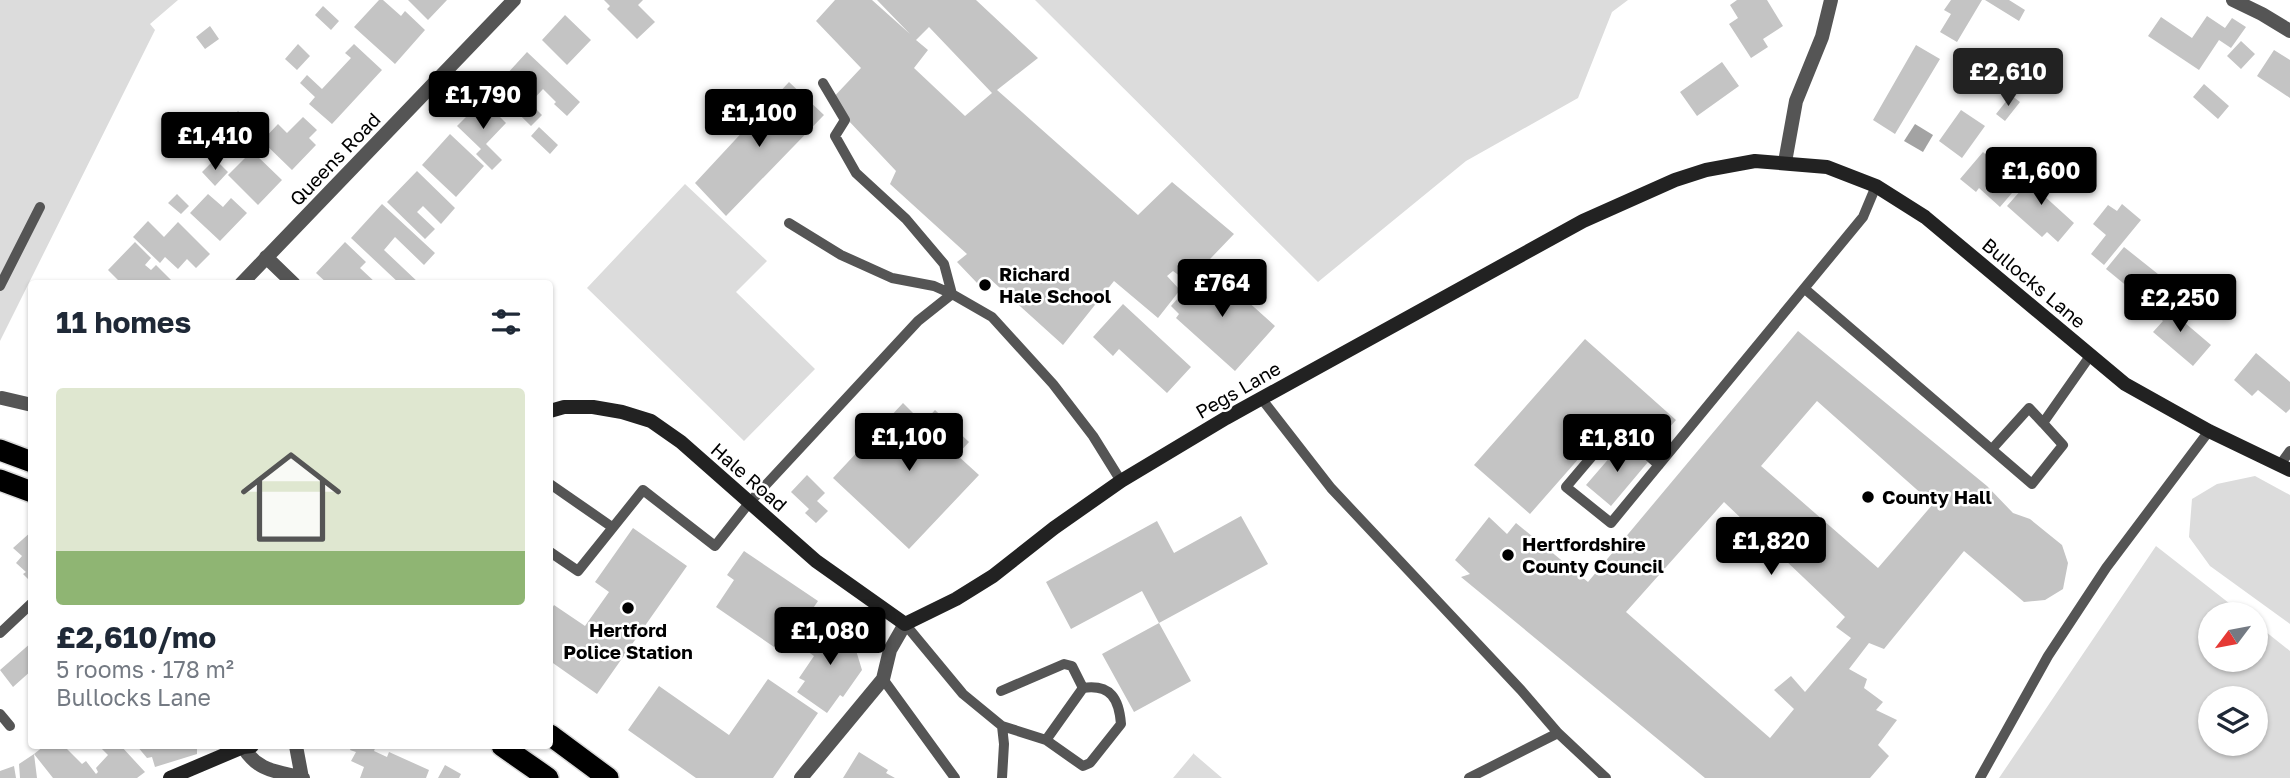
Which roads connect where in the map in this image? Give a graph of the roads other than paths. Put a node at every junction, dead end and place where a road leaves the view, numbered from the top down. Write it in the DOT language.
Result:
graph roads {
  1 [pos="514,0"];
  2 [pos="2232,0"];
  3 [pos="1832,1"];
  4 [pos="2290,31"];
  5 [pos="823,83"];
  6 [pos="1785,162"];
  7 [pos="1876,186"];
  8 [pos="40,207"];
  9 [pos="789,223"];
  10 [pos="266,257"];
  11 [pos="246,280"];
  12 [pos="290,280"];
  13 [pos="0,286"];
  14 [pos="1805,289"];
  15 [pos="952,294"];
  16 [pos="2090,356"];
  17 [pos="1,397"];
  18 [pos="1261,398"];
  19 [pos="28,404"];
  20 [pos="553,410"];
  21 [pos="2043,423"];
  22 [pos="2208,430"];
  23 [pos="1992,449"];
  24 [pos="0,450"];
  25 [pos="2290,451"];
  26 [pos="28,460"];
  27 [pos="1659,465"];
  28 [pos="2285,468"];
  29 [pos="0,480"];
  30 [pos="1121,481"];
  31 [pos="553,486"];
  32 [pos="28,490"];
  33 [pos="750,503"];
  34 [pos="612,527"];
  35 [pos="553,554"];
  36 [pos="28,607"];
  37 [pos="905,624"];
  38 [pos="0,633"];
  39 [pos="883,679"];
  40 [pos="1083,688"];
  41 [pos="1001,691"];
  42 [pos="0,714"];
  43 [pos="10,726"];
  44 [pos="1002,726"];
  45 [pos="1558,733"];
  46 [pos="553,738"];
  47 [pos="1046,740"];
  48 [pos="247,749"];
  49 [pos="297,749"];
  50 [pos="506,749"];
  51 [pos="214,752"];
  52 [pos="170,778"];
  53 [pos="303,778"];
  54 [pos="548,778"];
  55 [pos="608,778"];
  56 [pos="800,778"];
  57 [pos="955,778"];
  58 [pos="1002,778"];
  59 [pos="1469,778"];
  60 [pos="1606,778"];
  61 [pos="1980,778"];
  1 -- 10 [label="street, Queens Road"];
  2 -- 4 [label="street"];
  3 -- 6 [label="street"];
  5 -- 15 [label="lane"];
  6 -- 7 [label="main road, Bullocks Lane"];
  6 -- 18 [label="main road, Pegs Lane"];
  7 -- 14 [label="lane"];
  7 -- 16 [label="main road, Bullocks Lane"];
  8 -- 13 [label="lane"];
  9 -- 15 [label="lane"];
  10 -- 11 [label="street, Queens Road"];
  10 -- 12 [label="street"];
  14 -- 23 [label="lane"];
  14 -- 27 [label="lane"];
  15 -- 30 [label="lane"];
  15 -- 33 [label="lane"];
  16 -- 21 [label="lane"];
  16 -- 22 [label="main road, Bullocks Lane"];
  17 -- 19 [label="street"];
  18 -- 30 [label="main road, Pegs Lane"];
  18 -- 45 [label="lane"];
  20 -- 33 [label="main road, Hale Road"];
  21 -- 23 [label="lane"];
  21 -- 23 [label="lane"];
  22 -- 28 [label="main road, Bullocks Lane"];
  22 -- 61 [label="lane"];
  24 -- 26 [label="highway"];
  25 -- 28 [label="lane"];
  27 -- 27 [label="lane"];
  29 -- 32 [label="highway"];
  30 -- 37 [label="main road, Pegs Lane"];
  31 -- 34 [label="lane"];
  33 -- 34 [label="lane"];
  33 -- 37 [label="main road, Hale Road"];
  34 -- 35 [label="lane"];
  36 -- 38 [label="lane"];
  37 -- 39 [label="street"];
  37 -- 44 [label="lane"];
  39 -- 56 [label="street"];
  39 -- 57 [label="lane"];
  40 -- 41 [label="lane"];
  40 -- 47 [label="lane"];
  40 -- 47 [label="lane"];
  42 -- 43 [label="lane"];
  44 -- 47 [label="lane"];
  44 -- 58 [label="lane"];
  45 -- 59 [label="lane"];
  45 -- 60 [label="lane"];
  46 -- 55 [label="highway"];
  48 -- 53 [label="street"];
  49 -- 53 [label="street"];
  50 -- 54 [label="highway"];
  51 -- 52 [label="main road"];
}
